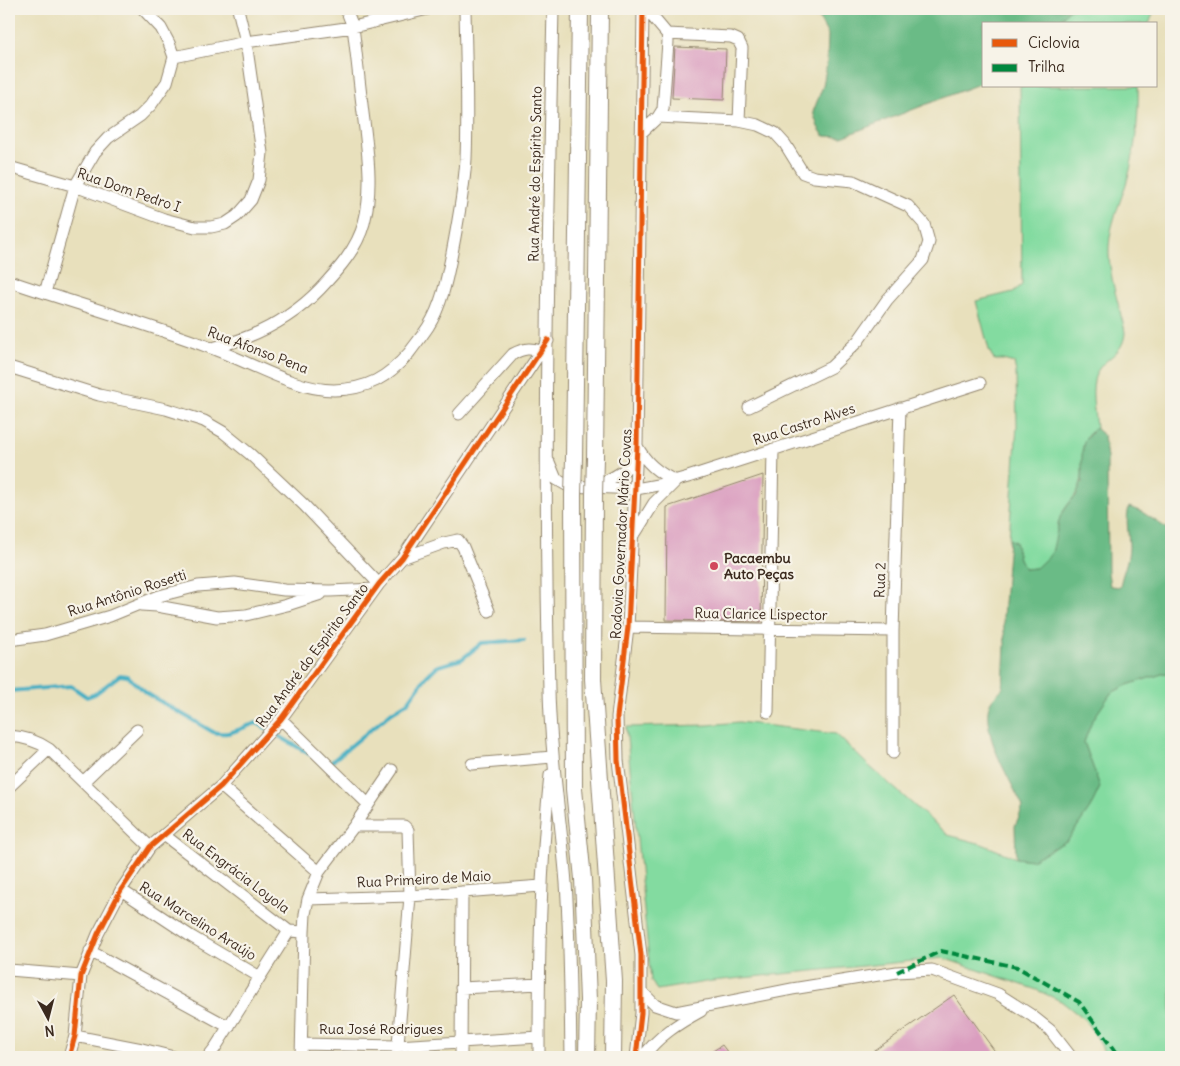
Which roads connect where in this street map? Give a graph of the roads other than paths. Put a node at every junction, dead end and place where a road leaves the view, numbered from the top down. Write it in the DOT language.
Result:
graph roads {
  1 [pos="143,9"];
  2 [pos="238,9"];
  3 [pos="346,9"];
  4 [pos="428,9"];
  5 [pos="465,9"];
  6 [pos="553,9"];
  7 [pos="580,9"];
  8 [pos="600,9"];
  9 [pos="644,9"];
  10 [pos="353,27"];
  11 [pos="667,34"];
  12 [pos="246,42"];
  13 [pos="174,56"];
  14 [pos="658,116"];
  15 [pos="739,121"];
  16 [pos="641,133"];
  17 [pos="9,167"];
  18 [pos="75,186"];
  19 [pos="9,281"];
  20 [pos="45,293"];
  21 [pos="548,340"];
  22 [pos="212,348"];
  23 [pos="541,351"];
  24 [pos="9,367"];
  25 [pos="980,383"];
  26 [pos="749,407"];
  27 [pos="900,408"];
  28 [pos="459,414"];
  29 [pos="637,446"];
  30 [pos="546,448"];
  31 [pos="773,449"];
  32 [pos="676,480"];
  33 [pos="636,489"];
  34 [pos="595,490"];
  35 [pos="633,536"];
  36 [pos="402,558"];
  37 [pos="377,586"];
  38 [pos="284,590"];
  39 [pos="178,591"];
  40 [pos="330,591"];
  41 [pos="134,605"];
  42 [pos="287,605"];
  43 [pos="176,610"];
  44 [pos="489,611"];
  45 [pos="628,627"];
  46 [pos="770,630"];
  47 [pos="893,631"];
  48 [pos="9,640"];
  49 [pos="768,712"];
  50 [pos="281,719"];
  51 [pos="137,730"];
  52 [pos="9,736"];
  53 [pos="49,749"];
  54 [pos="893,753"];
  55 [pos="552,754"];
  56 [pos="472,764"];
  57 [pos="392,770"];
  58 [pos="83,782"];
  59 [pos="9,786"];
  60 [pos="221,786"];
  61 [pos="368,804"];
  62 [pos="354,826"];
  63 [pos="164,835"];
  64 [pos="150,847"];
  65 [pos="319,872"];
  66 [pos="541,886"];
  67 [pos="121,890"];
  68 [pos="462,892"];
  69 [pos="410,896"];
  70 [pos="308,899"];
  71 [pos="289,931"];
  72 [pos="304,932"];
  73 [pos="90,951"];
  74 [pos="9,970"];
  75 [pos="81,976"];
  76 [pos="260,977"];
  77 [pos="539,984"];
  78 [pos="461,988"];
  79 [pos="642,992"];
  80 [pos="724,1004"];
  81 [pos="229,1026"];
  82 [pos="74,1036"];
  83 [pos="538,1038"];
  84 [pos="302,1044"];
  85 [pos="460,1044"];
  86 [pos="397,1052"];
  87 [pos="69,1057"];
  88 [pos="174,1057"];
  89 [pos="208,1057"];
  90 [pos="301,1057"];
  91 [pos="462,1057"];
  92 [pos="538,1057"];
  93 [pos="571,1057"];
  94 [pos="587,1057"];
  95 [pos="613,1057"];
  96 [pos="636,1057"];
  97 [pos="643,1057"];
  98 [pos="1071,1057"];
  1 -- 13 [label="street"];
  2 -- 12 [label="street, Rua Dom Pedro I"];
  3 -- 10 [label="street"];
  4 -- 10 [label="street"];
  5 -- 22 [label="street, Rua Afonso Pena"];
  6 -- 21 [label="street, Rua André do Espírito Santo"];
  7 -- 94 [label="highway, bridge"];
  8 -- 34 [label="highway, Rodovia Governador Mário Covas, bridge"];
  9 -- 11 [label="street"];
  9 -- 16 [label="street, Rodovia Governador Mário Covas"];
  10 -- 12 [label="street"];
  10 -- 22 [label="street"];
  11 -- 14 [label="street"];
  11 -- 15 [label="street"];
  12 -- 13 [label="street"];
  12 -- 18 [label="street, Rua Dom Pedro I"];
  13 -- 18 [label="street"];
  14 -- 15 [label="street"];
  14 -- 16 [label="street"];
  15 -- 26 [label="street"];
  16 -- 29 [label="street, Rodovia Governador Mário Covas"];
  17 -- 18 [label="street, Rua Dom Pedro I"];
  18 -- 20 [label="street"];
  19 -- 20 [label="street, Rua Afonso Pena"];
  20 -- 22 [label="street, Rua Afonso Pena"];
  21 -- 23 [label="street, Rua André do Espírito Santo"];
  21 -- 30 [label="street, Rua André do Espírito Santo"];
  23 -- 28 [label="street"];
  23 -- 36 [label="street, Rua André do Espírito Santo"];
  24 -- 37 [label="street"];
  25 -- 27 [label="street, Rua Castro Alves"];
  27 -- 31 [label="street, Rua Castro Alves"];
  27 -- 47 [label="street, Rua 2"];
  29 -- 32 [label="street"];
  29 -- 33 [label="street, Rodovia Governador Mário Covas"];
  29 -- 34 [label="street"];
  30 -- 34 [label="street, Rua Castro Alves"];
  30 -- 55 [label="street, Rua André do Espírito Santo"];
  31 -- 32 [label="street, Rua Castro Alves"];
  31 -- 46 [label="street"];
  32 -- 33 [label="street, Rua Castro Alves"];
  32 -- 35 [label="street"];
  33 -- 34 [label="street, Rua Castro Alves"];
  33 -- 35 [label="street, Rodovia Governador Mário Covas"];
  34 -- 95 [label="highway, Rodovia Governador Mário Covas"];
  35 -- 45 [label="street, Rodovia Governador Mário Covas"];
  36 -- 37 [label="street, Rua André do Espírito Santo"];
  36 -- 44 [label="street"];
  37 -- 40 [label="street, Rua Antônio Rosetti"];
  37 -- 50 [label="street, Rua André do Espírito Santo"];
  38 -- 39 [label="street, Rua Antônio Rosetti"];
  38 -- 40 [label="street, Rua Antônio Rosetti"];
  38 -- 42 [label="street"];
  39 -- 41 [label="street, Rua Antônio Rosetti"];
  39 -- 43 [label="street"];
  40 -- 42 [label="street"];
  41 -- 43 [label="street"];
  41 -- 48 [label="street, Rua Antônio Rosetti"];
  42 -- 43 [label="street"];
  45 -- 46 [label="street, Rua Clarice Lispector"];
  45 -- 79 [label="street, Rodovia Governador Mário Covas"];
  46 -- 47 [label="street, Rua Clarice Lispector"];
  46 -- 49 [label="street"];
  47 -- 54 [label="street, Rua 2"];
  50 -- 60 [label="street, Rua André do Espírito Santo"];
  50 -- 61 [label="street"];
  51 -- 58 [label="street"];
  52 -- 53 [label="street"];
  53 -- 58 [label="street"];
  53 -- 59 [label="street"];
  55 -- 56 [label="street"];
  55 -- 66 [label="street"];
  55 -- 93 [label="street, Rua André do Espírito Santo"];
  57 -- 61 [label="street"];
  58 -- 64 [label="street"];
  60 -- 63 [label="street, Rua André do Espírito Santo"];
  60 -- 65 [label="street"];
  61 -- 62 [label="street"];
  62 -- 65 [label="street"];
  62 -- 69 [label="street"];
  63 -- 64 [label="street, Rua André do Espírito Santo"];
  63 -- 71 [label="street, Rua Engrácia Loyola"];
  64 -- 67 [label="street, Rua André do Espírito Santo"];
  65 -- 70 [label="street"];
  66 -- 68 [label="street, Rua Primeiro de Maio"];
  66 -- 77 [label="street"];
  67 -- 73 [label="street, Rua André do Espírito Santo"];
  67 -- 76 [label="street, Rua Marcelino Araújo"];
  68 -- 69 [label="street, Rua Primeiro de Maio"];
  68 -- 78 [label="street"];
  69 -- 70 [label="street, Rua Primeiro de Maio"];
  69 -- 86 [label="street"];
  70 -- 72 [label="street"];
  71 -- 72 [label="street"];
  71 -- 76 [label="street"];
  72 -- 84 [label="street"];
  73 -- 75 [label="street, Rua André do Espírito Santo"];
  73 -- 81 [label="street"];
  74 -- 75 [label="street"];
  75 -- 82 [label="street, Rua André do Espírito Santo"];
  76 -- 81 [label="street"];
  77 -- 78 [label="street"];
  77 -- 83 [label="street"];
  78 -- 85 [label="street"];
  79 -- 80 [label="street"];
  79 -- 96 [label="street, Rodovia Governador Mário Covas"];
  80 -- 97 [label="street"];
  80 -- 98 [label="street"];
  81 -- 89 [label="street"];
  82 -- 87 [label="street, Rua André do Espírito Santo"];
  82 -- 88 [label="street"];
  83 -- 85 [label="street, Rua José Rodrigues"];
  83 -- 92 [label="street"];
  84 -- 86 [label="street, Rua José Rodrigues"];
  84 -- 90 [label="street"];
  85 -- 86 [label="street, Rua José Rodrigues"];
  85 -- 91 [label="street"];
}
